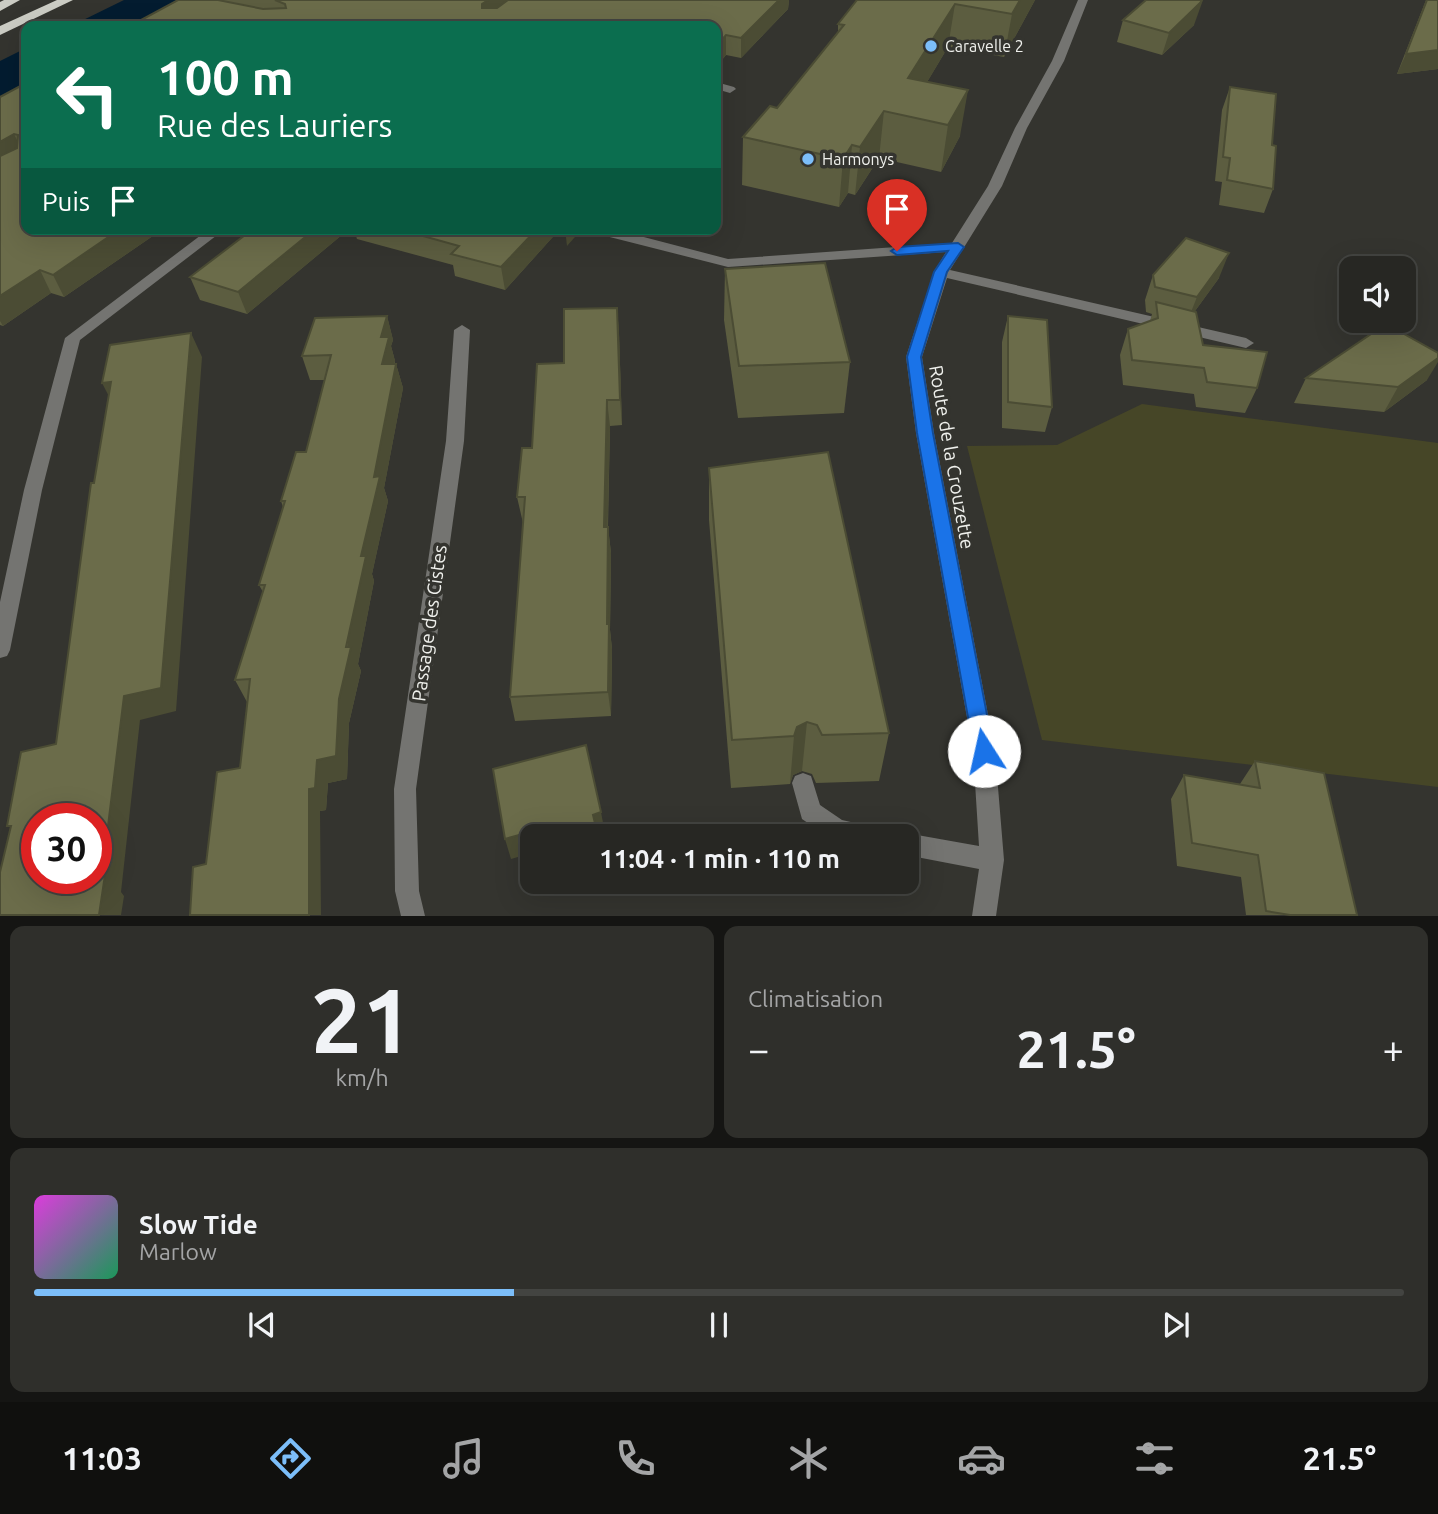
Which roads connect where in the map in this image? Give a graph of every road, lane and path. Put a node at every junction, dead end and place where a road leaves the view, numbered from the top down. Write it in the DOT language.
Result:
graph roads {
  1 [pos="14,0"];
  2 [pos="46,0"];
  3 [pos="67,0"];
  4 [pos="1083,0"];
  5 [pos="0,7"];
  6 [pos="21,21"];
  7 [pos="22,21"];
  8 [pos="0,23"];
  9 [pos="0,31"];
  10 [pos="721,87"];
  11 [pos="730,89"];
  12 [pos="210,235"];
  13 [pos="619,235"];
  14 [pos="958,247"];
  15 [pos="941,272"];
  16 [pos="462,330"];
  17 [pos="1246,343"];
  18 [pos="0,650"];
  19 [pos="803,783"];
  20 [pos="828,824"];
  21 [pos="919,846"];
  22 [pos="992,860"];
  23 [pos="413,915"];
  24 [pos="984,915"];
  1 -- 5 [label="highway"];
  2 -- 8 [label="highway"];
  3 -- 7 [label="highway"];
  4 -- 14 [label="street, Route de la Crouzette"];
  6 -- 9 [label="highway"];
  10 -- 11 [label="street"];
  12 -- 18 [label="street"];
  13 -- 14 [label="street"];
  14 -- 15 [label="street, Route de la Crouzette"];
  15 -- 17 [label="street"];
  15 -- 22 [label="street, Route de la Crouzette"];
  16 -- 23 [label="street, Passage des Cistes"];
  19 -- 20 [label="street"];
  21 -- 22 [label="street"];
  22 -- 24 [label="street, Route de la Crouzette"];
}
